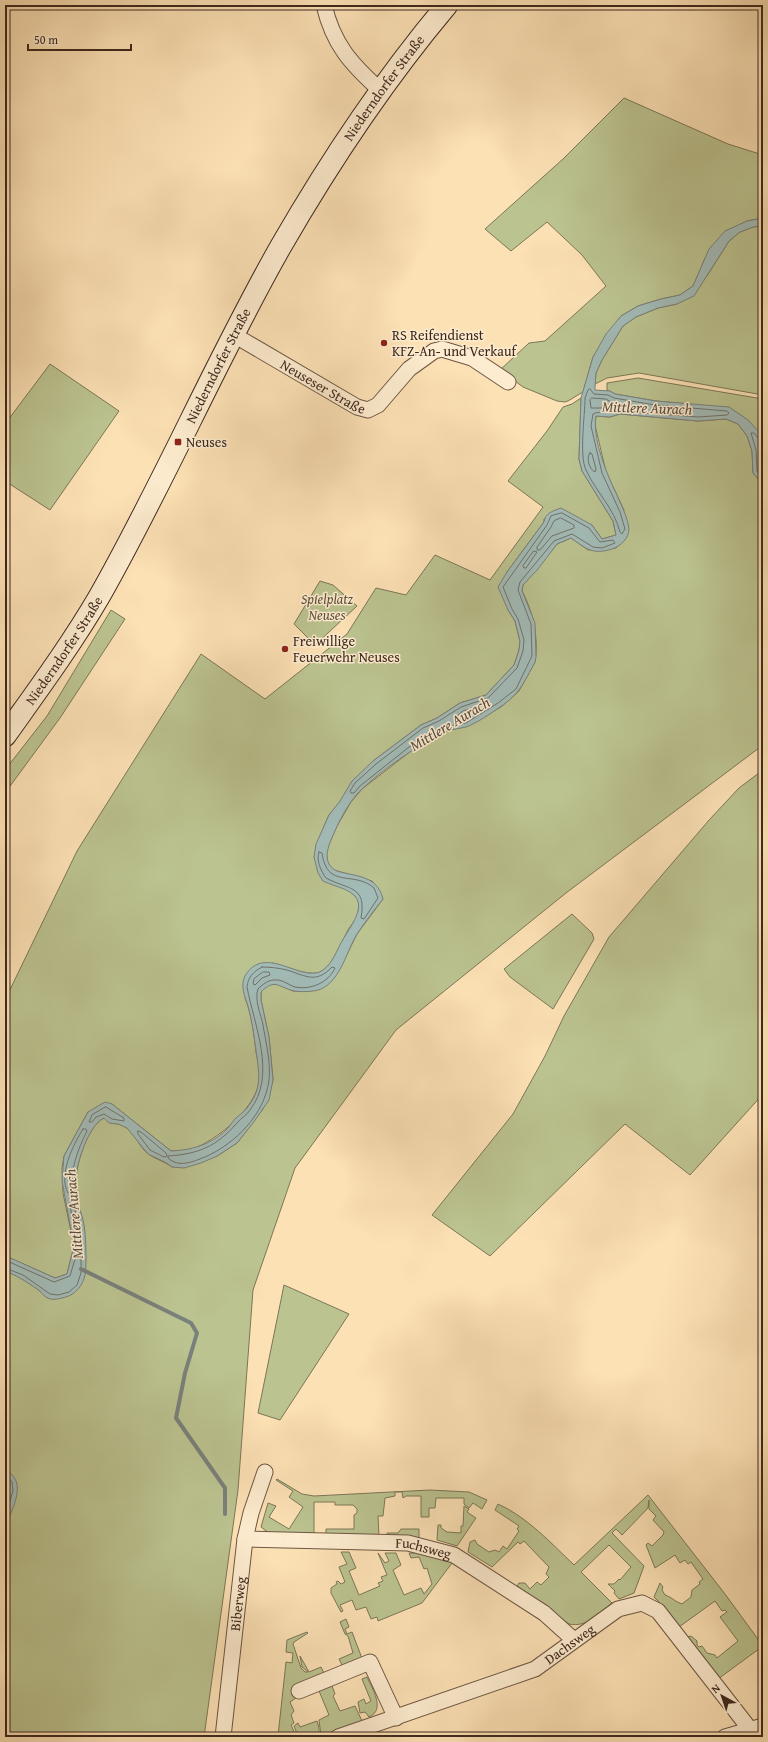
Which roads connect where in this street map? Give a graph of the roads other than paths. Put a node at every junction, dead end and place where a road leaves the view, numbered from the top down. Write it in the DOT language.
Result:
graph roads {
  1 [pos="324,5"];
  2 [pos="447,5"];
  3 [pos="380,90"];
  4 [pos="234,335"];
  5 [pos="508,382"];
  6 [pos="5,736"];
  7 [pos="265,1472"];
  8 [pos="245,1539"];
  9 [pos="574,1640"];
  10 [pos="299,1691"];
  11 [pos="396,1718"];
  12 [pos="756,1730"];
  13 [pos="223,1737"];
  14 [pos="338,1737"];
  15 [pos="725,1737"];
  1 -- 3 [label="street"];
  2 -- 3 [label="main road, Niederndorfer Straße"];
  3 -- 4 [label="main road, Niederndorfer Straße"];
  4 -- 5 [label="street, Neuseser Straße"];
  4 -- 6 [label="main road, Niederndorfer Straße"];
  7 -- 8 [label="street, Biberweg"];
  8 -- 9 [label="street, Fuchsweg"];
  8 -- 13 [label="street, Biberweg"];
  9 -- 11 [label="street, Dachsweg"];
  9 -- 12 [label="street, Dachsweg"];
  10 -- 11 [label="street"];
  11 -- 14 [label="street, Dachsweg"];
  12 -- 15 [label="street"];
}
